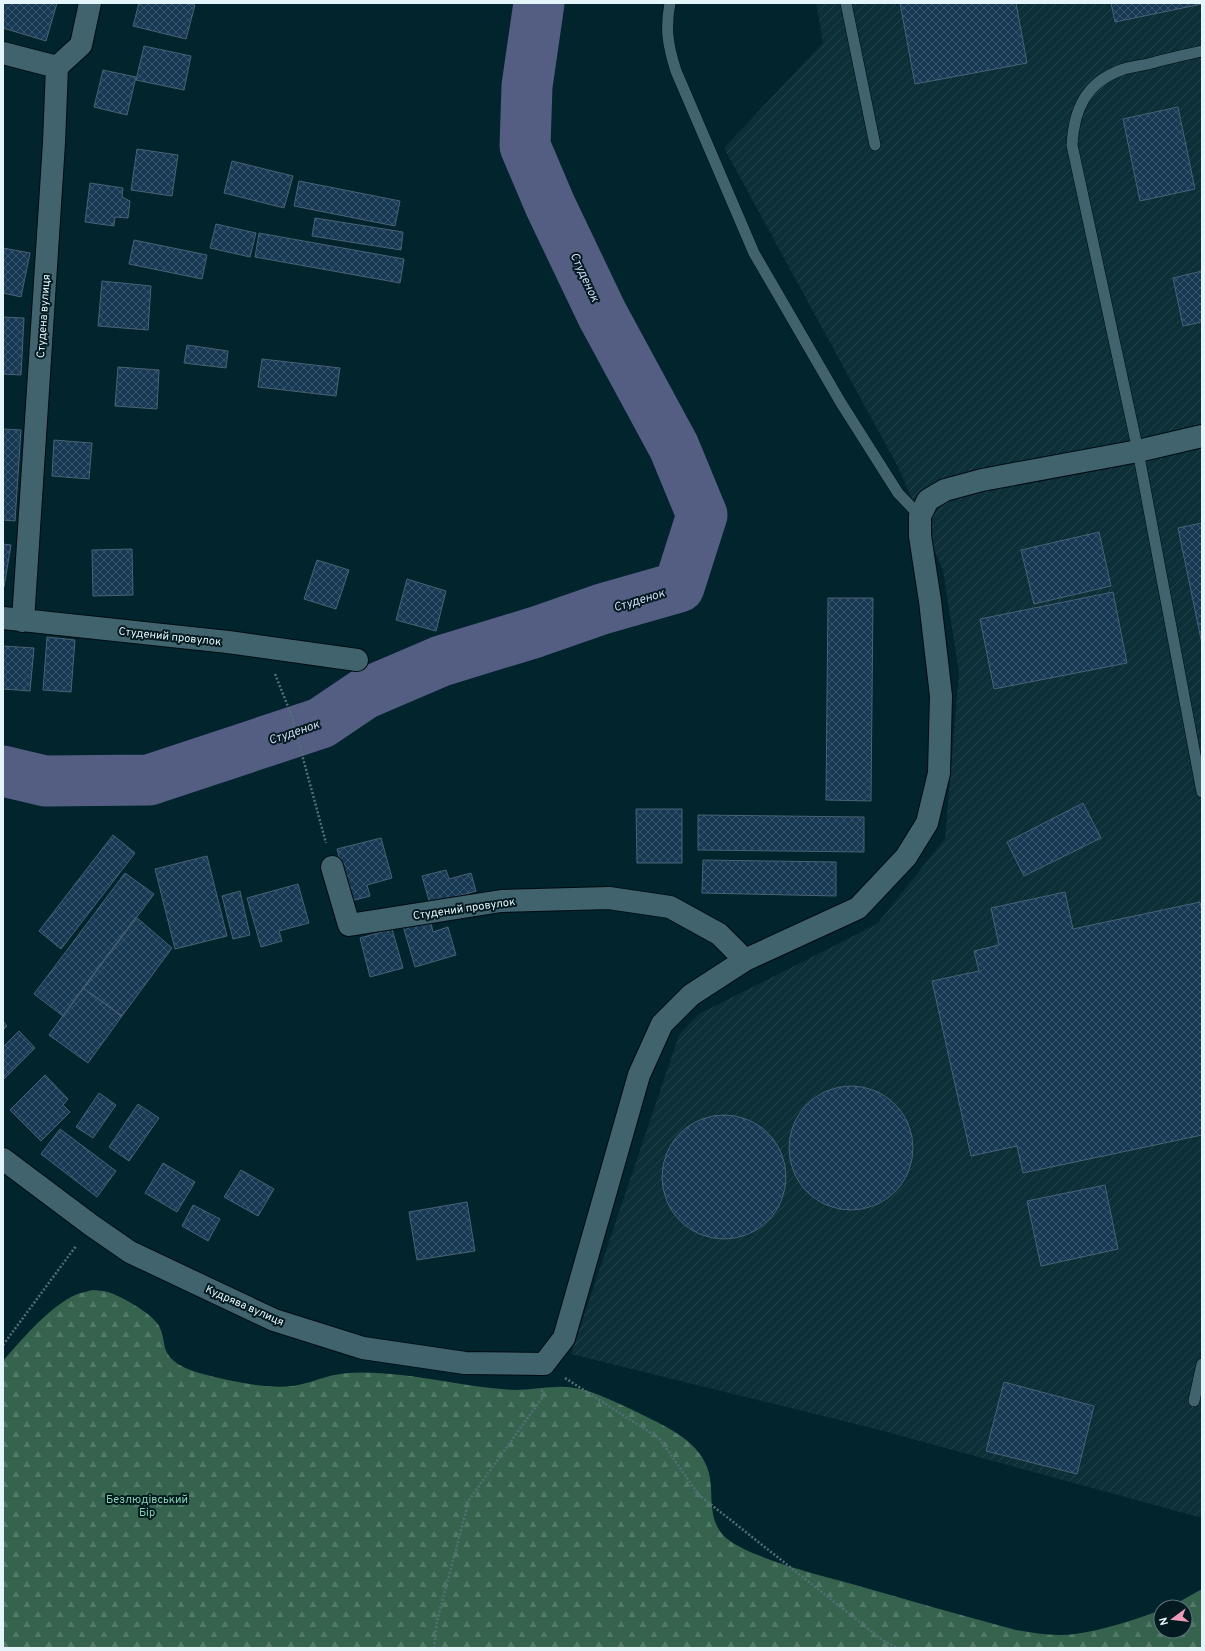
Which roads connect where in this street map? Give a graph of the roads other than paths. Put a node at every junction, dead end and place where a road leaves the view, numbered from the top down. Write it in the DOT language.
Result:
graph roads {
  1 [pos="90,3"];
  2 [pos="670,3"];
  3 [pos="846,3"];
  4 [pos="1202,51"];
  5 [pos="3,53"];
  6 [pos="57,68"];
  7 [pos="875,144"];
  8 [pos="1202,436"];
  9 [pos="1138,451"];
  10 [pos="920,516"];
  11 [pos="13,619"];
  12 [pos="357,660"];
  13 [pos="1202,792"];
  14 [pos="332,867"];
  15 [pos="745,960"];
  16 [pos="3,1159"];
  17 [pos="1202,1364"];
  18 [pos="1194,1401"];
  1 -- 6 [label="street"];
  2 -- 10 [label="lane"];
  3 -- 7 [label="lane"];
  4 -- 9 [label="lane"];
  5 -- 6 [label="street"];
  6 -- 11 [label="street, Студена вулиця"];
  8 -- 9 [label="street"];
  9 -- 10 [label="street"];
  9 -- 13 [label="lane"];
  10 -- 15 [label="street"];
  11 -- 12 [label="street, Студений провулок"];
  14 -- 15 [label="street, Студений провулок"];
  15 -- 16 [label="street, Кудрява вулиця"];
  17 -- 18 [label="lane"];
}
